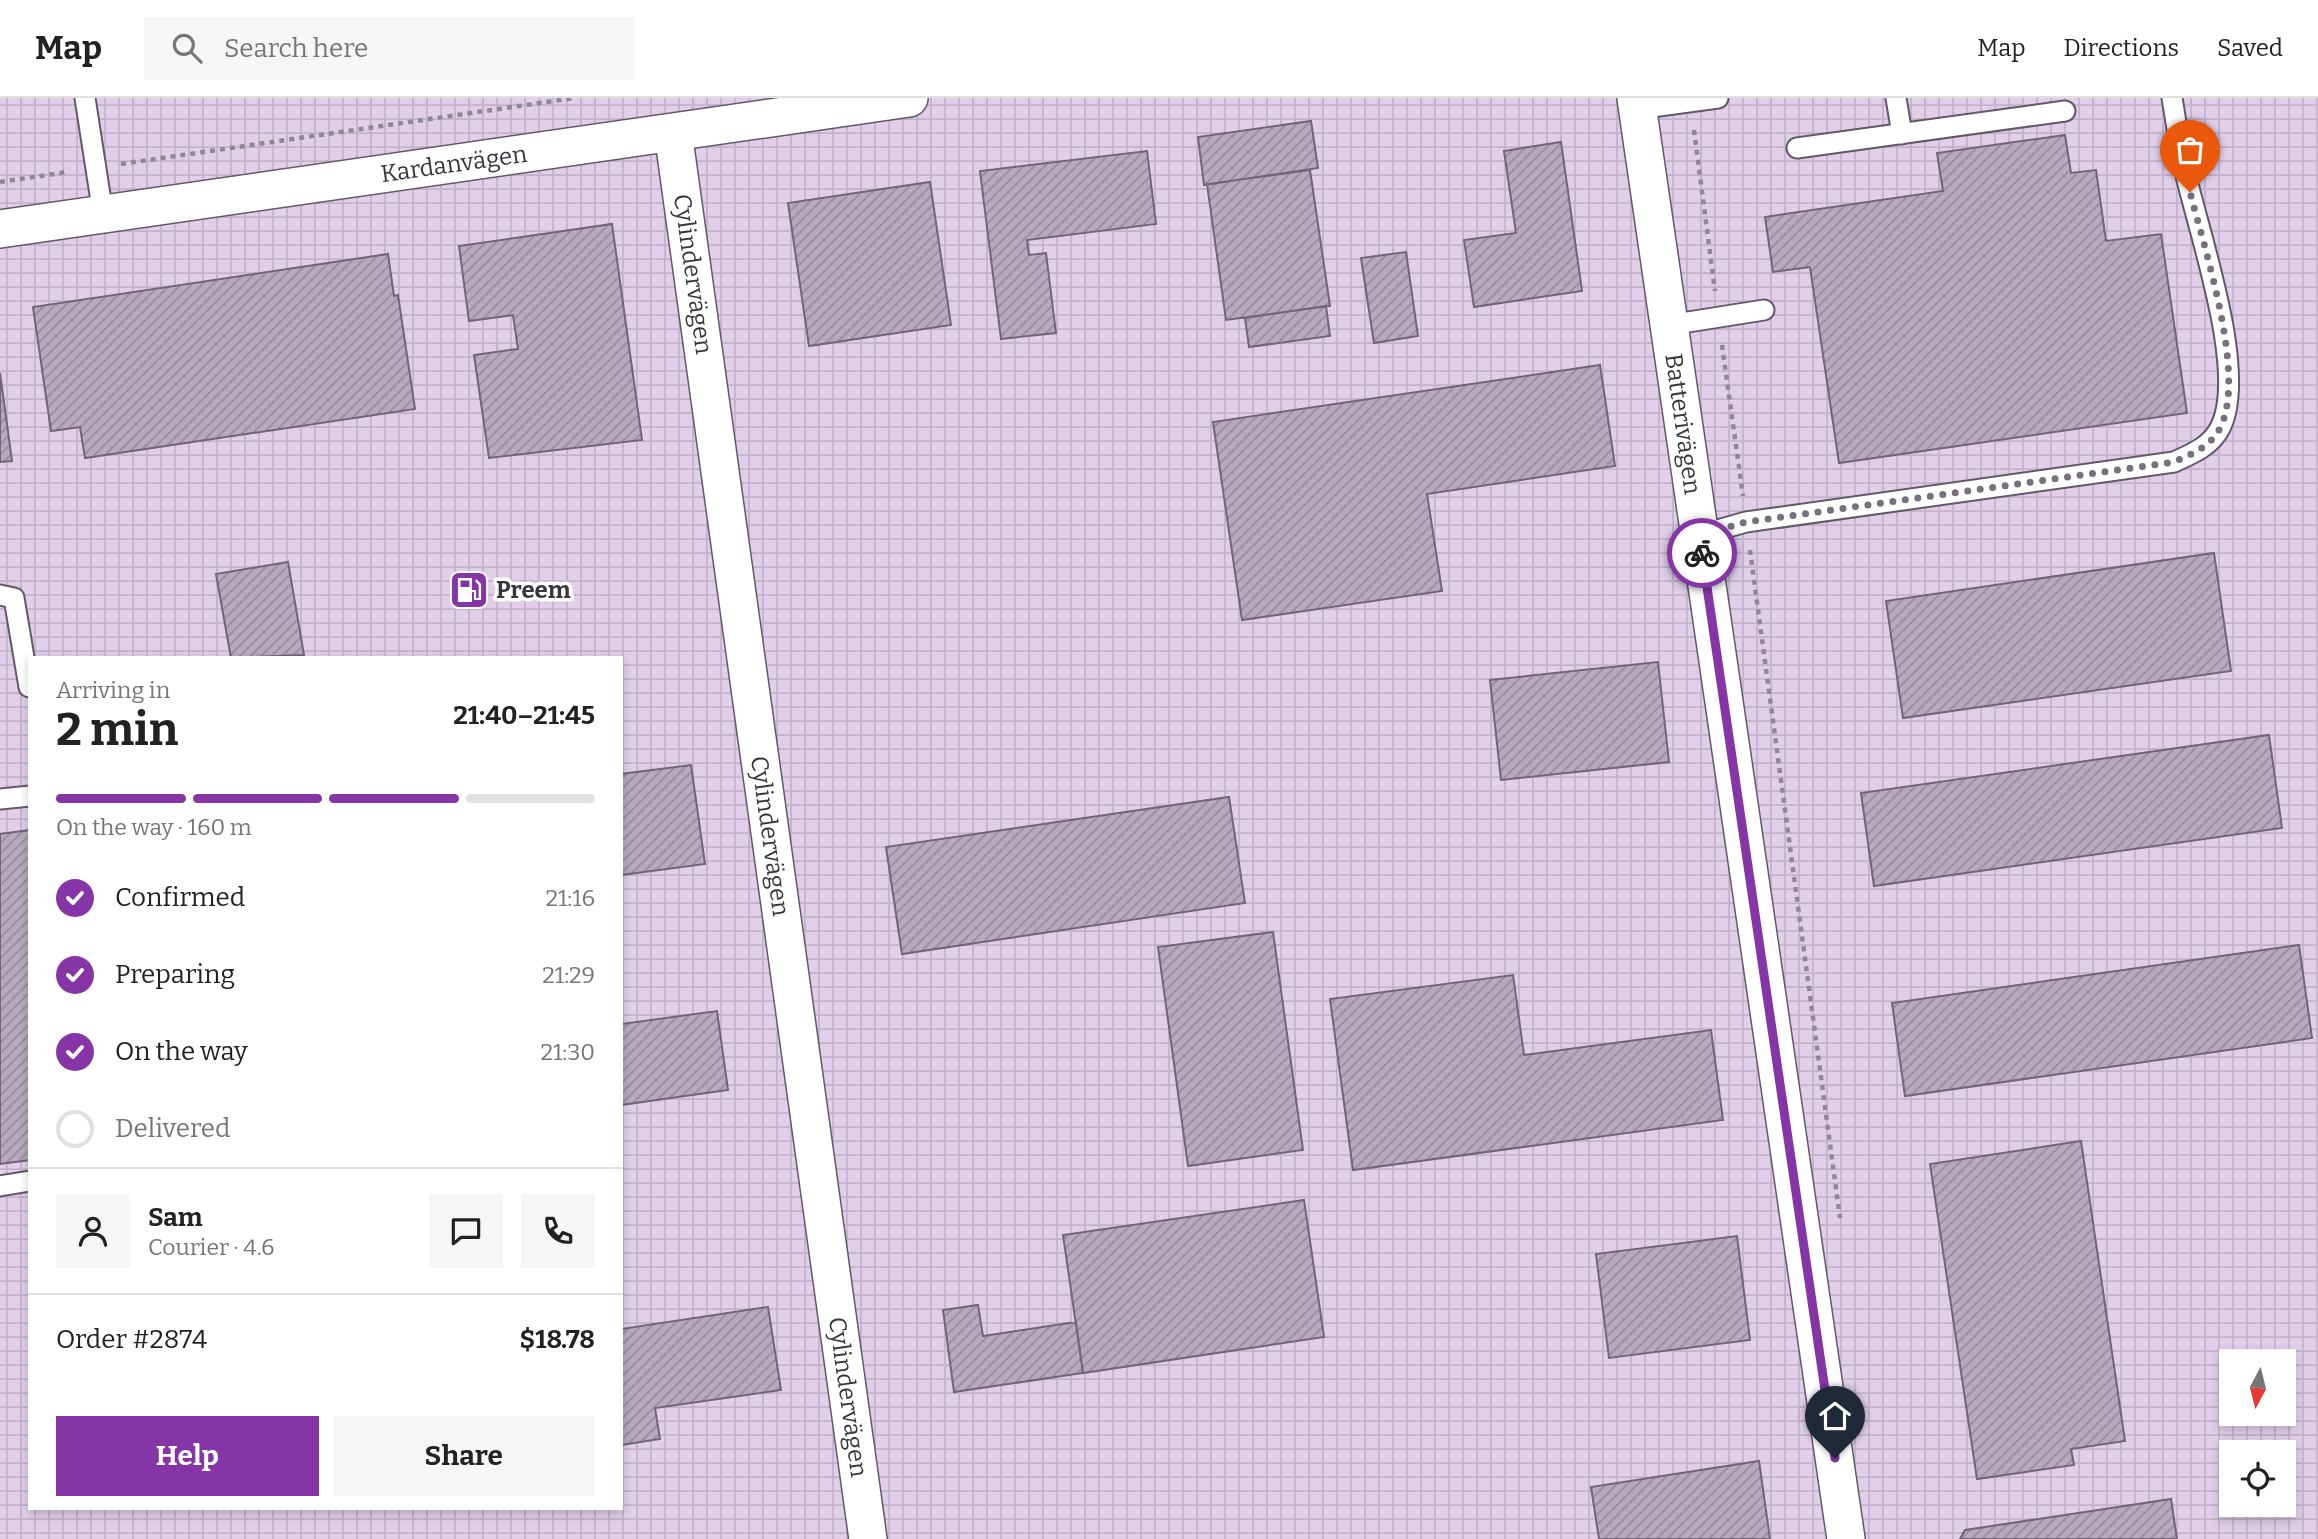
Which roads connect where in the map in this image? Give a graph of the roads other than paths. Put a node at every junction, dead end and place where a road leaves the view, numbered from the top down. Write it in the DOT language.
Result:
graph roads {
  1 [pos="85,98"];
  2 [pos="909,98"];
  3 [pos="1718,98"];
  4 [pos="1896,98"];
  5 [pos="2172,98"];
  6 [pos="850,102"];
  7 [pos="1637,103"];
  8 [pos="2065,111"];
  9 [pos="673,132"];
  10 [pos="1902,134"];
  11 [pos="1797,148"];
  12 [pos="103,214"];
  13 [pos="0,229"];
  14 [pos="1764,310"];
  15 [pos="1669,325"];
  16 [pos="1700,535"];
  17 [pos="0,594"];
  18 [pos="28,681"];
  19 [pos="28,796"];
  20 [pos="0,799"];
  21 [pos="28,1181"];
  22 [pos="0,1186"];
  23 [pos="868,1539"];
  24 [pos="1846,1539"];
  1 -- 12 [label="lane"];
  2 -- 6 [label="street, Kardanvägen"];
  3 -- 7 [label="lane"];
  4 -- 10 [label="lane"];
  5 -- 16 [label="lane"];
  6 -- 9 [label="street, Kardanvägen"];
  7 -- 15 [label="street, Batterivägen"];
  8 -- 10 [label="lane"];
  9 -- 12 [label="street, Kardanvägen"];
  9 -- 23 [label="street, Cylindervägen"];
  10 -- 11 [label="lane"];
  12 -- 13 [label="street, Kardanvägen"];
  14 -- 15 [label="lane"];
  15 -- 16 [label="street, Batterivägen"];
  16 -- 24 [label="street, Batterivägen"];
  17 -- 18 [label="lane"];
  19 -- 20 [label="lane"];
  21 -- 22 [label="lane"];
}
